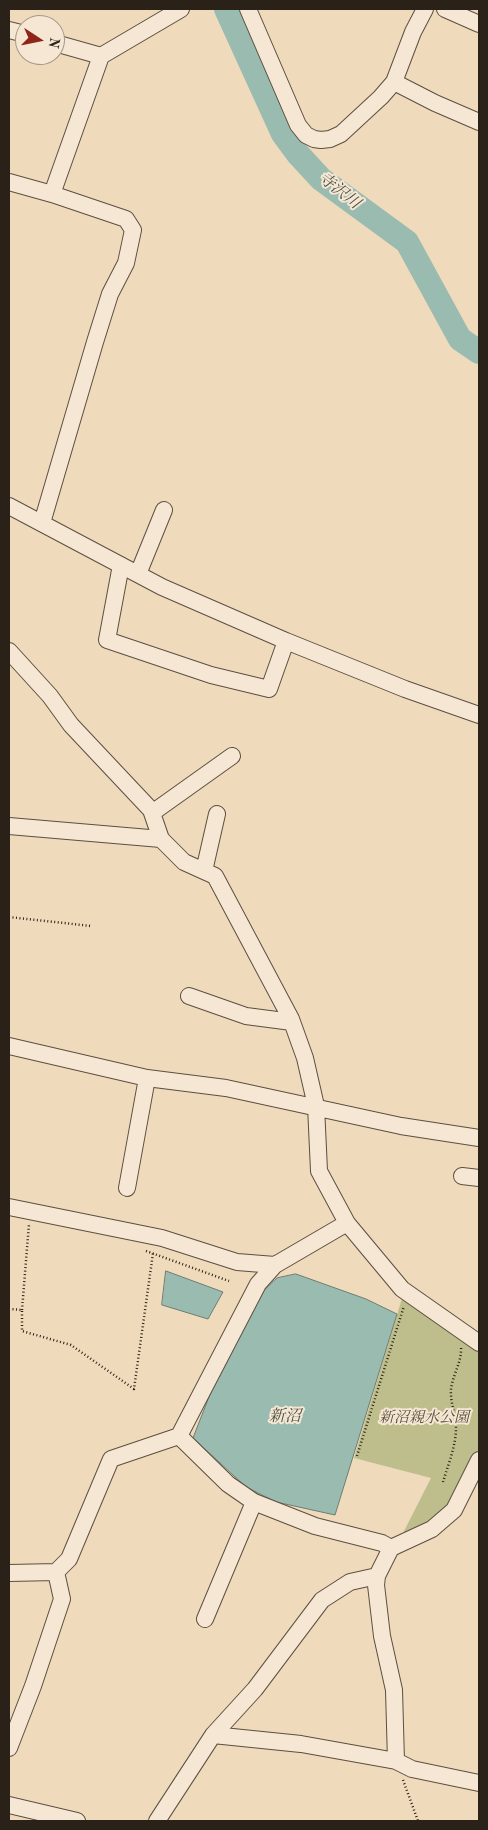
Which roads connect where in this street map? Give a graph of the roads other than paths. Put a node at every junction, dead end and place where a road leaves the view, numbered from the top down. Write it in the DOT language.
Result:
graph roads {
  1 [pos="181,9"];
  2 [pos="248,9"];
  3 [pos="424,9"];
  4 [pos="445,9"];
  5 [pos="479,24"];
  6 [pos="65,46"];
  7 [pos="101,56"];
  8 [pos="394,82"];
  9 [pos="479,122"];
  10 [pos="9,182"];
  11 [pos="52,194"];
  12 [pos="9,506"];
  13 [pos="164,510"];
  14 [pos="42,523"];
  15 [pos="121,565"];
  16 [pos="138,574"];
  17 [pos="286,641"];
  18 [pos="9,651"];
  19 [pos="479,715"];
  20 [pos="232,756"];
  21 [pos="152,813"];
  22 [pos="217,814"];
  23 [pos="9,826"];
  24 [pos="161,839"];
  25 [pos="204,871"];
  26 [pos="189,996"];
  27 [pos="292,1022"];
  28 [pos="9,1046"];
  29 [pos="147,1078"];
  30 [pos="316,1106"];
  31 [pos="479,1138"];
  32 [pos="462,1176"];
  33 [pos="479,1178"];
  34 [pos="127,1188"];
  35 [pos="9,1206"];
  36 [pos="347,1223"];
  37 [pos="275,1265"];
  38 [pos="479,1343"];
  39 [pos="179,1436"];
  40 [pos="479,1460"];
  41 [pos="254,1502"];
  42 [pos="391,1548"];
  43 [pos="56,1572"];
  44 [pos="9,1573"];
  45 [pos="377,1576"];
  46 [pos="204,1619"];
  47 [pos="213,1735"];
  48 [pos="9,1748"];
  49 [pos="396,1760"];
  50 [pos="479,1783"];
  51 [pos="9,1805"];
  52 [pos="77,1821"];
  53 [pos="157,1821"];
  1 -- 7 [label="street"];
  2 -- 8 [label="street"];
  3 -- 8 [label="street"];
  4 -- 5 [label="street"];
  6 -- 7 [label="street"];
  7 -- 11 [label="street"];
  8 -- 9 [label="street"];
  10 -- 11 [label="street"];
  11 -- 14 [label="street"];
  12 -- 14 [label="street"];
  13 -- 16 [label="street"];
  14 -- 15 [label="street"];
  15 -- 16 [label="street"];
  15 -- 17 [label="street"];
  16 -- 17 [label="street"];
  17 -- 19 [label="street"];
  18 -- 21 [label="street"];
  20 -- 21 [label="street"];
  21 -- 24 [label="street"];
  22 -- 25 [label="street"];
  23 -- 24 [label="street"];
  24 -- 25 [label="street"];
  25 -- 27 [label="street"];
  26 -- 27 [label="street"];
  27 -- 30 [label="street"];
  28 -- 29 [label="street"];
  29 -- 30 [label="street"];
  29 -- 34 [label="street"];
  30 -- 31 [label="street"];
  30 -- 36 [label="street"];
  32 -- 33 [label="street"];
  35 -- 37 [label="street"];
  36 -- 37 [label="street"];
  36 -- 38 [label="street"];
  37 -- 39 [label="street"];
  39 -- 41 [label="street"];
  39 -- 43 [label="street"];
  40 -- 42 [label="street"];
  41 -- 42 [label="street"];
  41 -- 46 [label="street"];
  42 -- 45 [label="street"];
  43 -- 44 [label="street"];
  43 -- 48 [label="street"];
  45 -- 47 [label="street"];
  45 -- 49 [label="street"];
  47 -- 49 [label="street"];
  47 -- 53 [label="street"];
  49 -- 50 [label="street"];
  51 -- 52 [label="street"];
}
